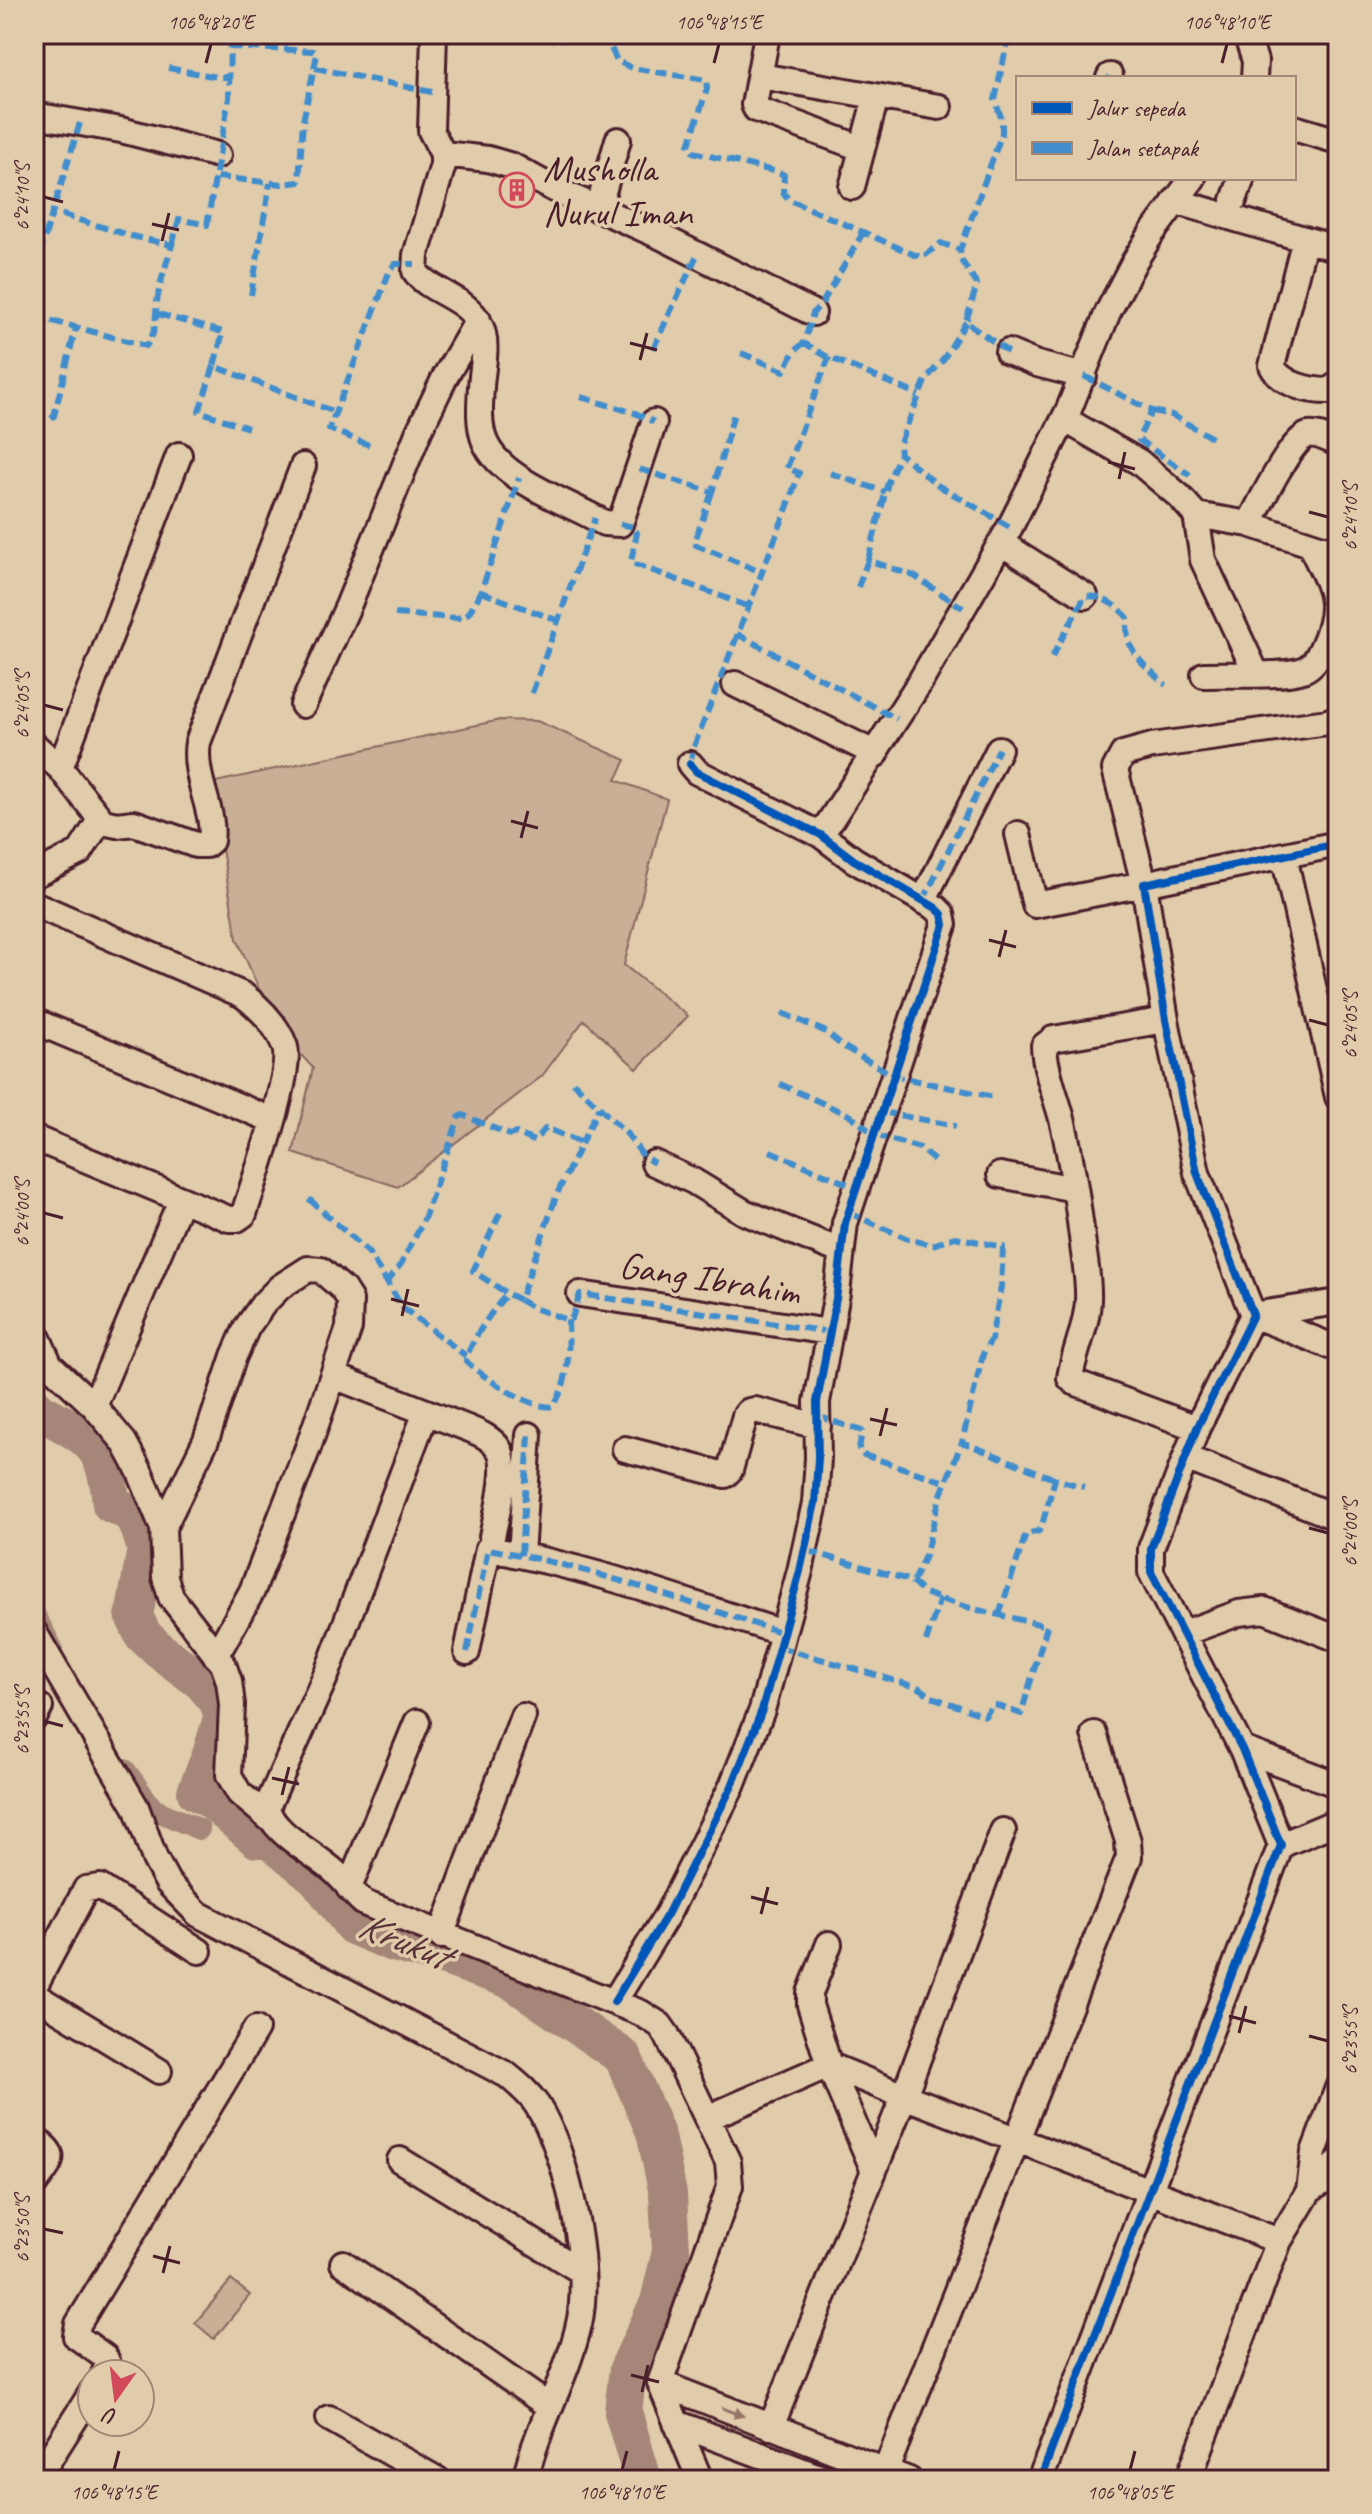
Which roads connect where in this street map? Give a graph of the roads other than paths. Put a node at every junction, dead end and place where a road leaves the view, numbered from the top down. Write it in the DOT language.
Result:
graph roads {
  1 [pos="434,34"];
  2 [pos="767,34"];
  3 [pos="1246,34"];
  4 [pos="760,76"];
  5 [pos="1254,76"];
  6 [pos="876,97"];
  7 [pos="939,107"];
  8 [pos="34,115"];
  9 [pos="1296,129"];
  10 [pos="618,140"];
  11 [pos="1338,141"];
  12 [pos="861,148"];
  13 [pos="443,154"];
  14 [pos="218,155"];
  15 [pos="1191,180"];
  16 [pos="852,187"];
  17 [pos="1175,201"];
  18 [pos="598,209"];
  19 [pos="1305,239"];
  20 [pos="1338,249"];
  21 [pos="813,313"];
  22 [pos="478,320"];
  23 [pos="1008,352"];
  24 [pos="1084,376"];
  25 [pos="1338,384"];
  26 [pos="1064,419"];
  27 [pos="654,422"];
  28 [pos="1338,443"];
  29 [pos="179,455"];
  30 [pos="303,466"];
  31 [pos="1196,515"];
  32 [pos="1249,524"];
  33 [pos="1001,543"];
  34 [pos="1310,544"];
  35 [pos="1338,553"];
  36 [pos="1085,596"];
  37 [pos="1256,673"];
  38 [pos="1204,675"];
  39 [pos="735,684"];
  40 [pos="303,705"];
  41 [pos="1338,718"];
  42 [pos="34,745"];
  43 [pos="999,749"];
  44 [pos="876,754"];
  45 [pos="690,764"];
  46 [pos="60,768"];
  47 [pos="103,822"];
  48 [pos="1018,834"];
  49 [pos="821,835"];
  50 [pos="1338,844"];
  51 [pos="1284,856"];
  52 [pos="34,875"];
  53 [pos="1144,884"];
  54 [pos="923,901"];
  55 [pos="34,904"];
  56 [pos="1327,996"];
  57 [pos="1166,1020"];
  58 [pos="34,1021"];
  59 [pos="1338,1097"];
  60 [pos="272,1120"];
  61 [pos="34,1138"];
  62 [pos="654,1163"];
  63 [pos="1000,1175"];
  64 [pos="1075,1189"];
  65 [pos="181,1200"];
  66 [pos="840,1251"];
  67 [pos="580,1294"];
  68 [pos="1338,1302"];
  69 [pos="1253,1315"];
  70 [pos="34,1329"];
  71 [pos="829,1332"];
  72 [pos="1338,1349"];
  73 [pos="334,1376"];
  74 [pos="94,1406"];
  75 [pos="426,1412"];
  76 [pos="818,1426"];
  77 [pos="1197,1428"];
  78 [pos="529,1435"];
  79 [pos="625,1449"];
  80 [pos="1186,1458"];
  81 [pos="1338,1518"];
  82 [pos="163,1528"];
  83 [pos="492,1537"];
  84 [pos="521,1555"];
  85 [pos="34,1633"];
  86 [pos="783,1633"];
  87 [pos="1184,1633"];
  88 [pos="1338,1639"];
  89 [pos="467,1652"];
  90 [pos="216,1656"];
  91 [pos="523,1716"];
  92 [pos="417,1722"];
  93 [pos="1094,1734"];
  94 [pos="1242,1749"];
  95 [pos="1338,1785"];
  96 [pos="270,1819"];
  97 [pos="1338,1821"];
  98 [pos="1003,1831"];
  99 [pos="1281,1845"];
  100 [pos="349,1888"];
  101 [pos="441,1936"];
  102 [pos="829,1944"];
  103 [pos="199,1951"];
  104 [pos="34,1987"];
  105 [pos="34,1995"];
  106 [pos="614,2002"];
  107 [pos="256,2029"];
  108 [pos="829,2065"];
  109 [pos="159,2071"];
  110 [pos="1338,2088"];
  111 [pos="904,2096"];
  112 [pos="707,2118"];
  113 [pos="34,2139"];
  114 [pos="1017,2141"];
  115 [pos="400,2160"];
  116 [pos="1338,2162"];
  117 [pos="874,2171"];
  118 [pos="34,2185"];
  119 [pos="1151,2191"];
  120 [pos="1309,2191"];
  121 [pos="1279,2241"];
  122 [pos="343,2263"];
  123 [pos="581,2271"];
  124 [pos="105,2358"];
  125 [pos="660,2383"];
  126 [pos="550,2407"];
  127 [pos="76,2417"];
  128 [pos="329,2418"];
  129 [pos="676,2423"];
  130 [pos="771,2427"];
  131 [pos="885,2472"];
  132 [pos="36,2480"];
  133 [pos="438,2480"];
  134 [pos="525,2480"];
  135 [pos="700,2480"];
  136 [pos="827,2480"];
  137 [pos="909,2480"];
  138 [pos="1040,2480"];
  139 [pos="1188,2480"];
  1 -- 13 [label="street"];
  2 -- 4 [label="street"];
  3 -- 5 [label="street"];
  4 -- 6 [label="street"];
  4 -- 12 [label="street"];
  6 -- 7 [label="street"];
  6 -- 12 [label="street"];
  8 -- 14 [label="street"];
  9 -- 11 [label="street"];
  10 -- 18 [label="street"];
  12 -- 16 [label="street"];
  13 -- 18 [label="street"];
  13 -- 22 [label="street"];
  15 -- 17 [label="street"];
  17 -- 19 [label="street"];
  17 -- 24 [label="street"];
  18 -- 21 [label="street"];
  19 -- 20 [label="street"];
  19 -- 25 [label="street"];
  22 -- 27 [label="street"];
  22 -- 40 [label="street"];
  23 -- 24 [label="street"];
  24 -- 26 [label="street"];
  26 -- 31 [label="street"];
  26 -- 33 [label="street"];
  28 -- 32 [label="street"];
  29 -- 46 [label="street"];
  30 -- 47 [label="street"];
  31 -- 32 [label="street"];
  31 -- 37 [label="street"];
  32 -- 34 [label="street"];
  33 -- 36 [label="street"];
  33 -- 44 [label="street"];
  34 -- 35 [label="street"];
  34 -- 37 [label="street"];
  37 -- 38 [label="street"];
  39 -- 44 [label="street"];
  41 -- 53 [label="street"];
  42 -- 46 [label="street"];
  43 -- 54 [label="street"];
  44 -- 49 [label="street"];
  45 -- 49 [label="street"];
  46 -- 47 [label="street"];
  47 -- 52 [label="street"];
  48 -- 53 [label="street"];
  49 -- 54 [label="street"];
  50 -- 51 [label="street"];
  51 -- 53 [label="street"];
  51 -- 56 [label="street"];
  53 -- 57 [label="street"];
  54 -- 66 [label="street"];
  55 -- 60 [label="street"];
  56 -- 59 [label="street"];
  57 -- 64 [label="street"];
  57 -- 69 [label="street"];
  58 -- 60 [label="street"];
  60 -- 65 [label="street"];
  61 -- 65 [label="street"];
  62 -- 66 [label="street"];
  63 -- 64 [label="street"];
  64 -- 77 [label="street"];
  65 -- 74 [label="street"];
  66 -- 71 [label="street"];
  67 -- 71 [label="street, Gang Ibrahim"];
  68 -- 69 [label="street"];
  69 -- 72 [label="street"];
  69 -- 77 [label="street"];
  70 -- 74 [label="street"];
  71 -- 76 [label="street"];
  73 -- 75 [label="street"];
  73 -- 82 [label="street"];
  73 -- 90 [label="street"];
  74 -- 82 [label="street"];
  75 -- 83 [label="street"];
  75 -- 96 [label="street"];
  76 -- 79 [label="street"];
  76 -- 86 [label="street"];
  77 -- 80 [label="street"];
  78 -- 84 [label="street"];
  80 -- 81 [label="street"];
  80 -- 87 [label="street"];
  82 -- 90 [label="street"];
  84 -- 86 [label="street"];
  84 -- 89 [label="street"];
  85 -- 123 [label="street"];
  86 -- 106 [label="street"];
  87 -- 88 [label="street"];
  87 -- 94 [label="street"];
  90 -- 96 [label="street"];
  91 -- 101 [label="street"];
  92 -- 100 [label="street"];
  93 -- 114 [label="street"];
  94 -- 95 [label="street"];
  94 -- 99 [label="street"];
  96 -- 100 [label="street"];
  97 -- 99 [label="street"];
  98 -- 111 [label="street"];
  99 -- 119 [label="street"];
  100 -- 101 [label="street"];
  101 -- 106 [label="street"];
  102 -- 108 [label="street"];
  103 -- 104 [label="street"];
  105 -- 109 [label="street"];
  106 -- 112 [label="street"];
  107 -- 124 [label="street"];
  108 -- 111 [label="street"];
  108 -- 112 [label="street"];
  108 -- 117 [label="street"];
  110 -- 120 [label="street"];
  111 -- 114 [label="street"];
  111 -- 117 [label="street"];
  112 -- 125 [label="street"];
  113 -- 118 [label="street"];
  114 -- 119 [label="street"];
  114 -- 131 [label="street"];
  115 -- 123 [label="street"];
  116 -- 120 [label="street"];
  117 -- 130 [label="street"];
  119 -- 121 [label="street"];
  119 -- 138 [label="street"];
  120 -- 121 [label="street"];
  121 -- 139 [label="street"];
  122 -- 126 [label="street"];
  123 -- 126 [label="street"];
  125 -- 129 [label="street"];
  125 -- 130 [label="street, one-way"];
  126 -- 134 [label="street"];
  127 -- 132 [label="street"];
  128 -- 133 [label="street"];
  129 -- 135 [label="street"];
  129 -- 136 [label="street"];
  130 -- 131 [label="street"];
  131 -- 137 [label="street"];
}
